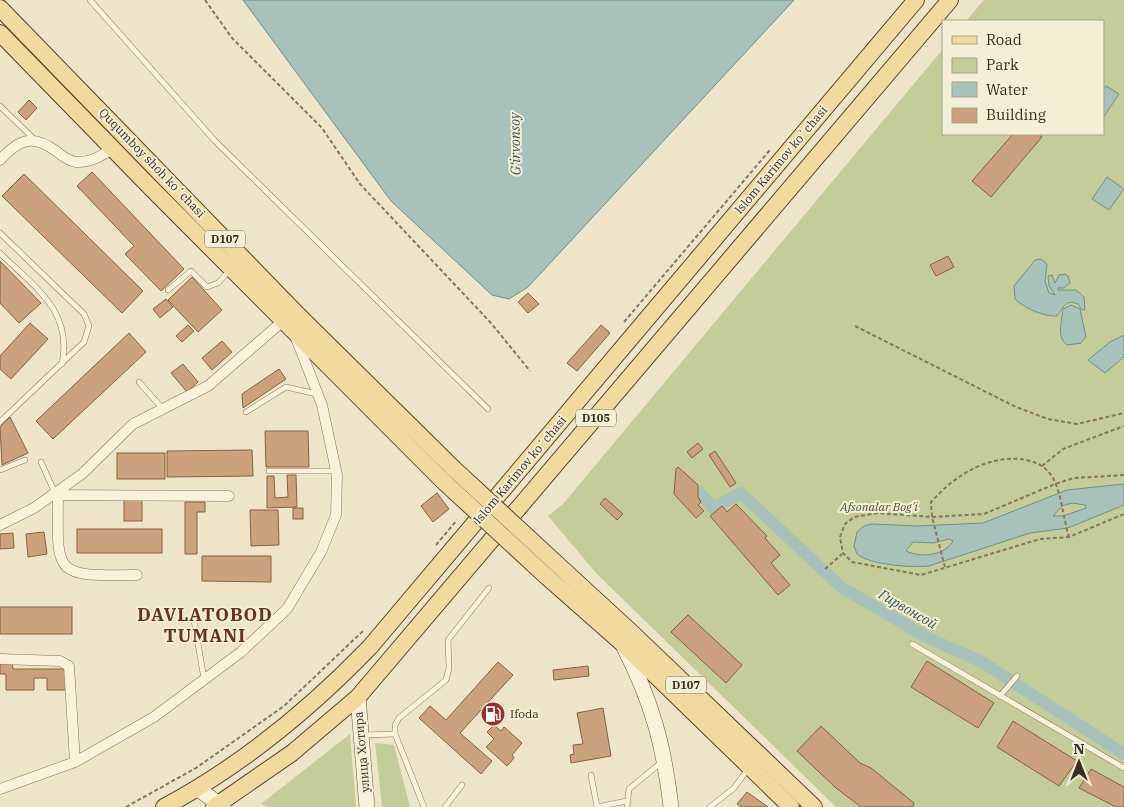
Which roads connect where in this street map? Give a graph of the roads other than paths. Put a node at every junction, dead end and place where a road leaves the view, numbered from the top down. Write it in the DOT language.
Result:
graph roads {
  1 [pos="90,0"];
  2 [pos="950,0"];
  3 [pos="908,3"];
  4 [pos="0,8"];
  5 [pos="0,33"];
  6 [pos="0,106"];
  7 [pos="37,141"];
  8 [pos="112,149"];
  9 [pos="0,160"];
  10 [pos="0,233"];
  11 [pos="0,253"];
  12 [pos="231,269"];
  13 [pos="168,290"];
  14 [pos="288,327"];
  15 [pos="62,364"];
  16 [pos="139,382"];
  17 [pos="318,394"];
  18 [pos="162,408"];
  19 [pos="488,409"];
  20 [pos="246,412"];
  21 [pos="0,422"];
  22 [pos="25,460"];
  23 [pos="41,462"];
  24 [pos="0,470"];
  25 [pos="269,471"];
  26 [pos="336,471"];
  27 [pos="448,474"];
  28 [pos="55,495"];
  29 [pos="229,496"];
  30 [pos="0,524"];
  31 [pos="551,570"];
  32 [pos="137,575"];
  33 [pos="489,588"];
  34 [pos="194,620"];
  35 [pos="622,644"];
  36 [pos="912,644"];
  37 [pos="0,659"];
  38 [pos="1017,676"];
  39 [pos="204,680"];
  40 [pos="1000,696"];
  41 [pos="358,697"];
  42 [pos="396,734"];
  43 [pos="361,735"];
  44 [pos="665,759"];
  45 [pos="75,762"];
  46 [pos="749,766"];
  47 [pos="1124,768"];
  48 [pos="591,775"];
  49 [pos="462,785"];
  50 [pos="197,788"];
  51 [pos="0,789"];
  52 [pos="177,804"];
  53 [pos="628,804"];
  54 [pos="218,806"];
  55 [pos="367,807"];
  56 [pos="424,807"];
  57 [pos="445,807"];
  58 [pos="597,807"];
  59 [pos="670,807"];
  60 [pos="710,807"];
  61 [pos="791,807"];
  62 [pos="814,807"];
  1 -- 19 [label="lane"];
  2 -- 41 [label="main road, Islom Karimov koʻchasi / D105"];
  3 -- 50 [label="main road, Islom Karimov koʻchasi / D105"];
  4 -- 27 [label="main road, Ququmboy shoh koʻchasi / D107"];
  5 -- 8 [label="main road, Ququmboy shoh koʻchasi / D107"];
  6 -- 7 [label="lane"];
  7 -- 8 [label="street"];
  7 -- 9 [label="street"];
  8 -- 12 [label="main road, Ququmboy shoh koʻchasi / D107"];
  10 -- 15 [label="lane"];
  11 -- 15 [label="lane"];
  12 -- 13 [label="lane"];
  12 -- 14 [label="main road, Ququmboy shoh koʻchasi / D107"];
  14 -- 17 [label="street"];
  14 -- 18 [label="street"];
  14 -- 27 [label="main road, Ququmboy shoh koʻchasi / D107"];
  15 -- 21 [label="lane"];
  16 -- 18 [label="lane"];
  17 -- 20 [label="lane"];
  17 -- 26 [label="street"];
  18 -- 28 [label="street"];
  22 -- 24 [label="lane"];
  23 -- 28 [label="lane"];
  25 -- 26 [label="lane"];
  26 -- 39 [label="street"];
  27 -- 31 [label="main road, D107, bridge"];
  28 -- 29 [label="street"];
  28 -- 30 [label="street"];
  28 -- 32 [label="street"];
  31 -- 35 [label="main road, D107"];
  31 -- 62 [label="main road, D107"];
  33 -- 42 [label="lane"];
  34 -- 39 [label="lane"];
  35 -- 44 [label="main road"];
  35 -- 46 [label="main road, D107"];
  36 -- 40 [label="lane"];
  37 -- 45 [label="street"];
  38 -- 40 [label="lane"];
  39 -- 45 [label="street"];
  40 -- 47 [label="lane"];
  41 -- 43 [label="main road, улица Хотира"];
  41 -- 54 [label="main road, Islom Karimov koʻchasi / D105"];
  42 -- 43 [label="lane"];
  42 -- 56 [label="lane"];
  43 -- 55 [label="main road, улица Хотира"];
  44 -- 53 [label="lane"];
  44 -- 59 [label="main road"];
  45 -- 51 [label="street"];
  46 -- 60 [label="lane"];
  46 -- 61 [label="main road, D107"];
  48 -- 58 [label="lane"];
  49 -- 57 [label="lane"];
  50 -- 52 [label="main road, Islom Karimov koʻchasi / D105"];
  50 -- 54 [label="main road"];
  53 -- 58 [label="lane"];
}
